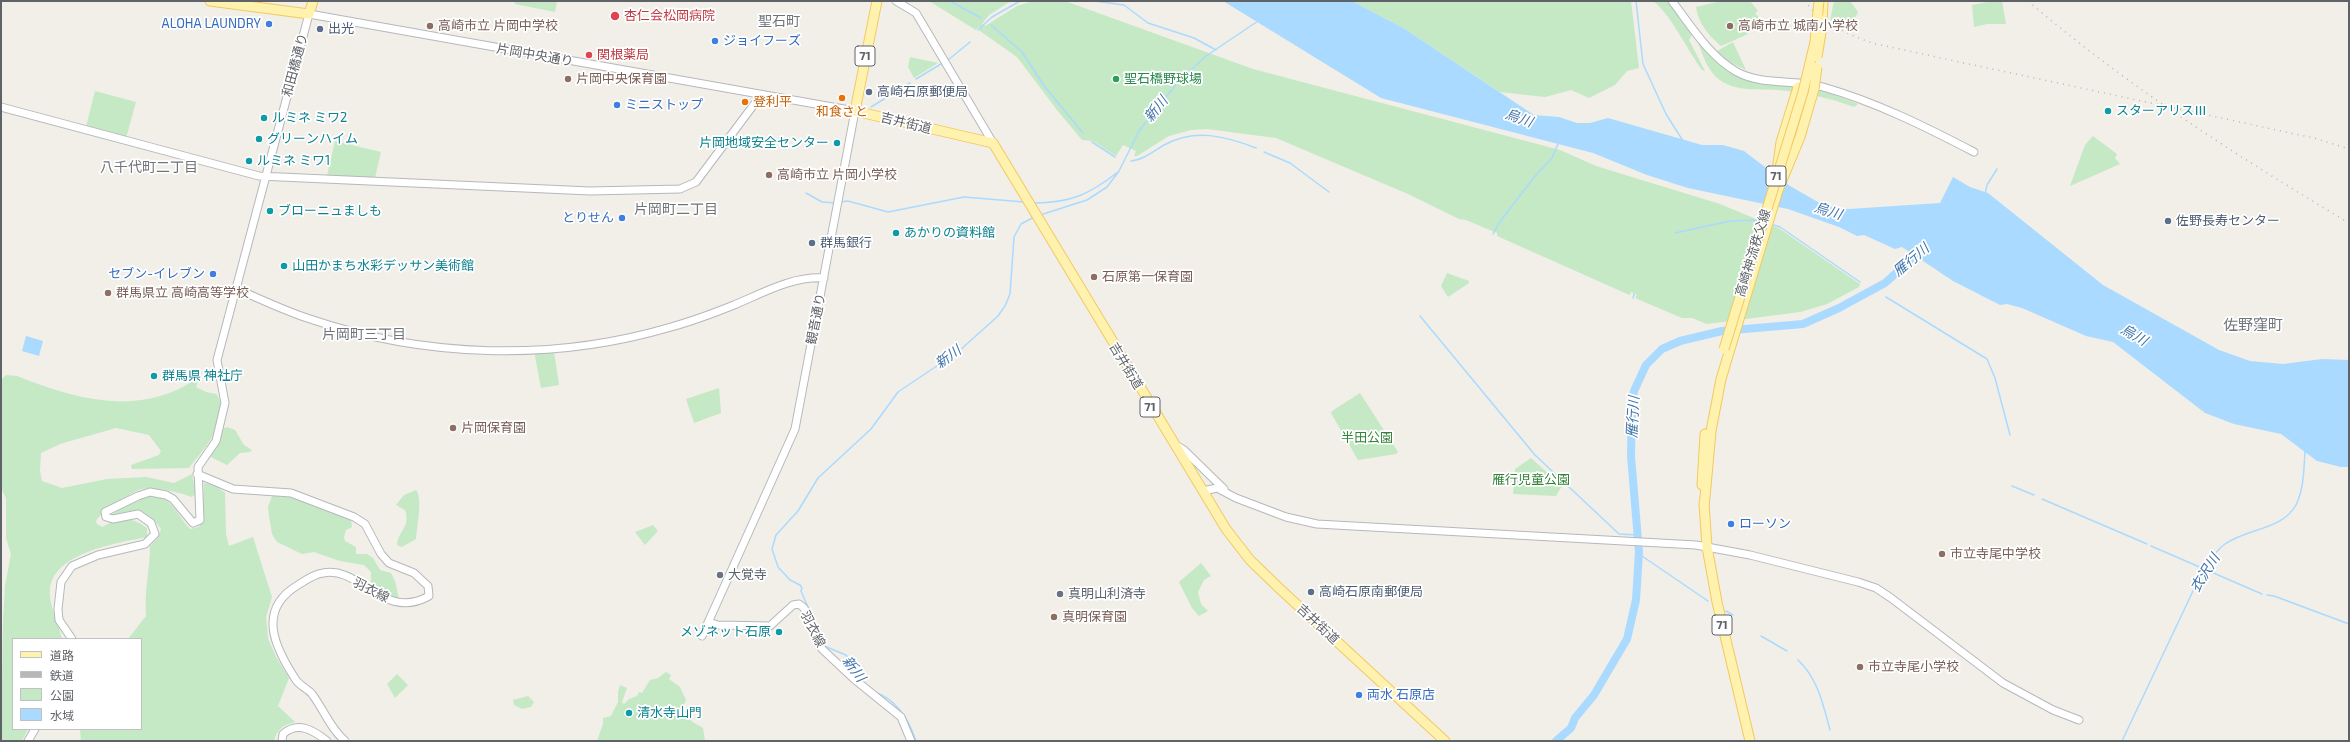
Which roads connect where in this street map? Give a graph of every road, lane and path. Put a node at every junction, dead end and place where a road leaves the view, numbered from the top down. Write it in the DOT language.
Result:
graph roads {
  1 [pos="210,1"];
  2 [pos="313,1"];
  3 [pos="877,1"];
  4 [pos="896,1"];
  5 [pos="1672,1"];
  6 [pos="1820,1"];
  7 [pos="1824,1"];
  8 [pos="309,14"];
  9 [pos="1812,66"];
  10 [pos="761,95"];
  11 [pos="1,107"];
  12 [pos="855,111"];
  13 [pos="993,143"];
  14 [pos="1974,152"];
  15 [pos="1777,173"];
  16 [pos="266,176"];
  17 [pos="1778,190"];
  18 [pos="824,278"];
  19 [pos="237,289"];
  20 [pos="1726,350"];
  21 [pos="1172,443"];
  22 [pos="197,474"];
  23 [pos="1203,491"];
  24 [pos="1226,491"];
  25 [pos="1707,547"];
  26 [pos="708,622"];
  27 [pos="702,636"];
  28 [pos="71,638"];
  29 [pos="2079,720"];
  30 [pos="34,730"];
  31 [pos="28,741"];
  32 [pos="282,741"];
  33 [pos="327,741"];
  34 [pos="346,741"];
  35 [pos="911,741"];
  36 [pos="1444,741"];
  37 [pos="1750,741"];
  1 -- 8 [label="main road"];
  2 -- 8 [label="main road, 和田橋通り"];
  3 -- 12 [label="main road, 観音通り / 71"];
  4 -- 13 [label="street"];
  5 -- 14 [label="street"];
  6 -- 9 [label="main road, 71"];
  6 -- 15 [label="main road, 高崎神流秩父線 / 71, bridge"];
  7 -- 9 [label="main road, 71"];
  7 -- 17 [label="main road, 高崎神流秩父線 / 71, bridge"];
  8 -- 10 [label="street, 片岡中央通り"];
  8 -- 16 [label="street, 和田橋通り"];
  9 -- 15 [label="main road, 71, bridge"];
  9 -- 17 [label="main road, 71, bridge"];
  10 -- 12 [label="street, 片岡中央通り"];
  10 -- 16 [label="street"];
  11 -- 16 [label="street"];
  12 -- 13 [label="main road, 吉井街道"];
  12 -- 18 [label="street, 観音通り"];
  13 -- 21 [label="main road, 吉井街道 / 71"];
  15 -- 20 [label="main road, 高崎神流秩父線 / 71, bridge"];
  16 -- 19 [label="street, 和田橋通り"];
  17 -- 20 [label="main road, 高崎神流秩父線 / 71"];
  18 -- 19 [label="street"];
  18 -- 26 [label="street, 観音通り"];
  19 -- 22 [label="street, 和田橋通り"];
  20 -- 25 [label="main road, 高崎神流秩父線 / 71"];
  21 -- 23 [label="main road, 吉井街道 / 71"];
  21 -- 24 [label="street"];
  22 -- 28 [label="street"];
  22 -- 34 [label="street, 羽衣線"];
  23 -- 24 [label="street"];
  23 -- 36 [label="main road, 吉井街道 / 71"];
  24 -- 25 [label="street"];
  25 -- 29 [label="street"];
  25 -- 37 [label="main road, 高崎神流秩父線 / 71"];
  26 -- 27 [label="street, 観音通り"];
  26 -- 35 [label="street, 羽衣線"];
  30 -- 31 [label="street"];
  32 -- 33 [label="street"];
}
